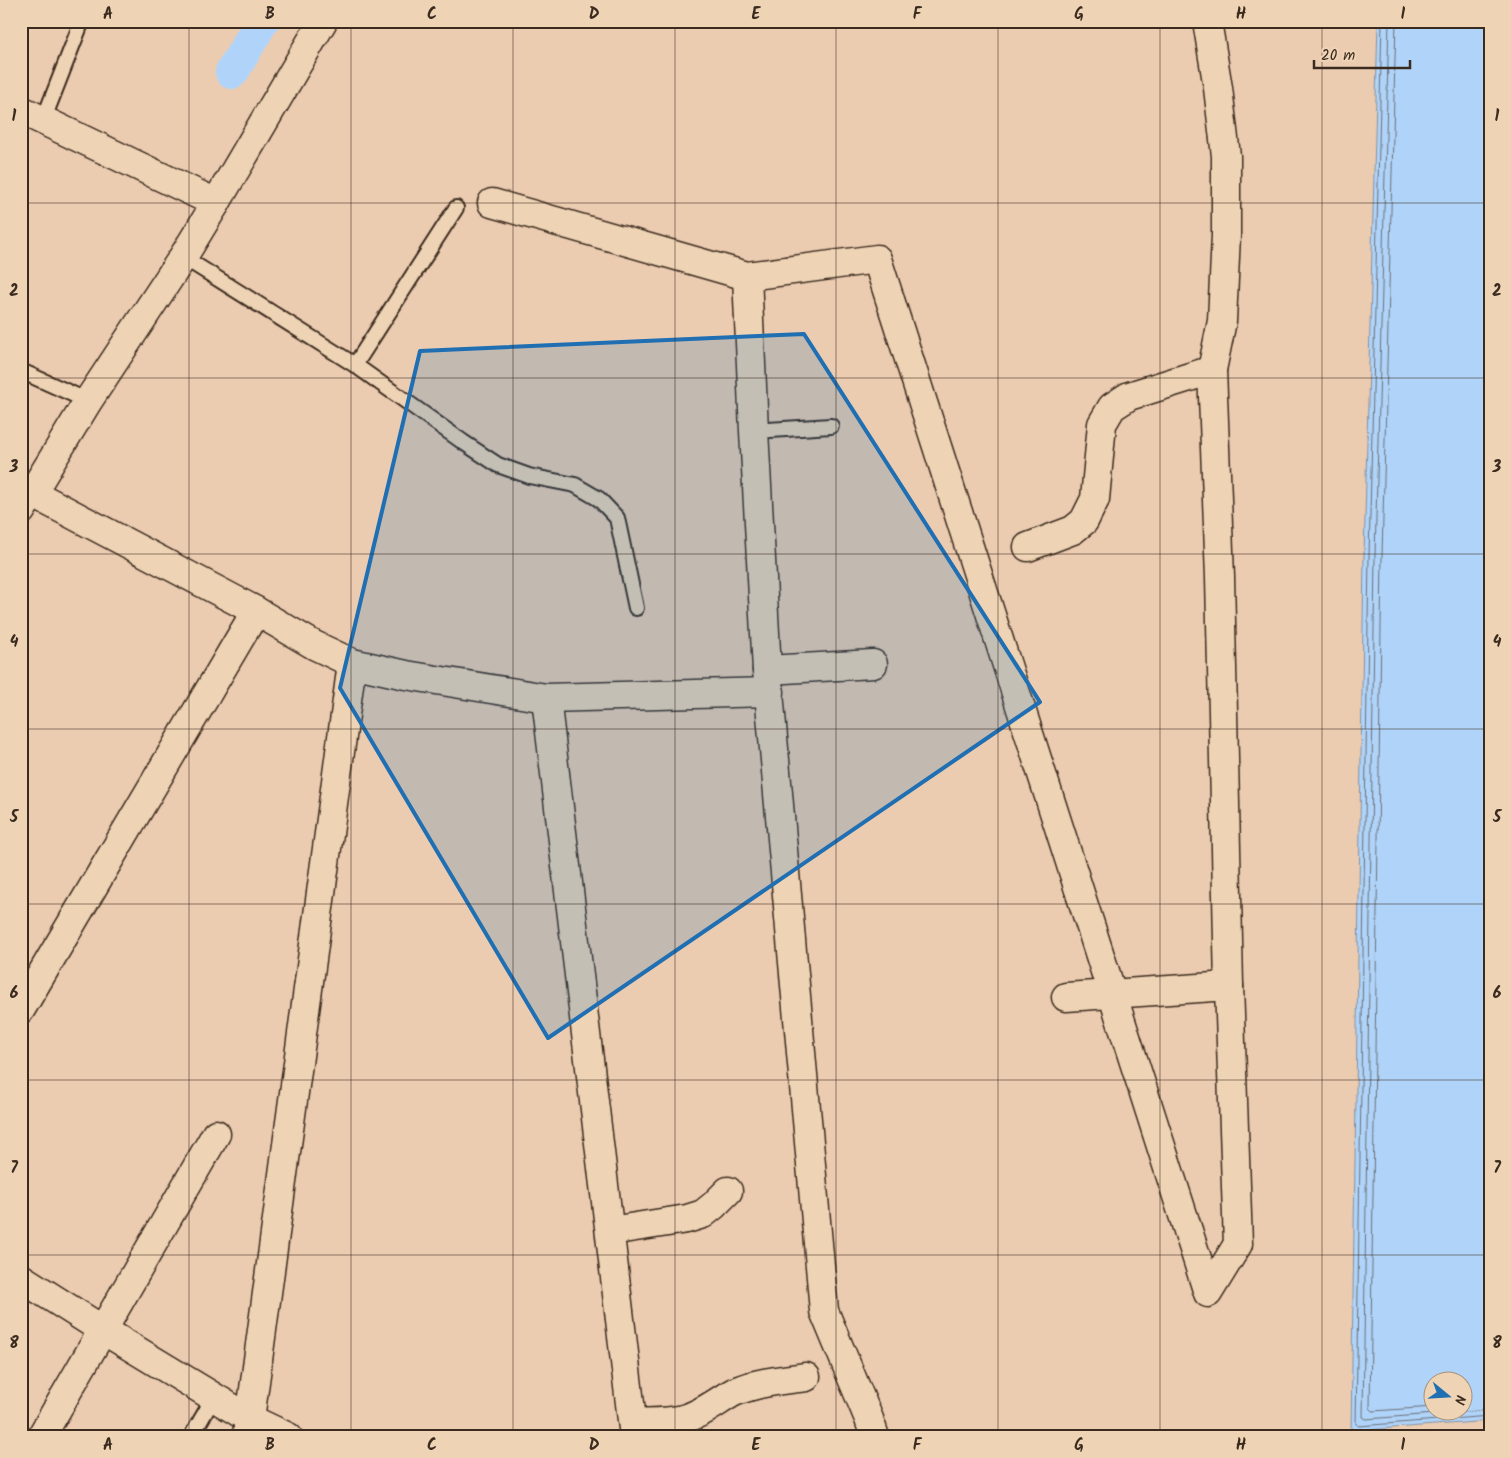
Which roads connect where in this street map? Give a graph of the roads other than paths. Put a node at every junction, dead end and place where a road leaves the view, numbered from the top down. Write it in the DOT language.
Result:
graph roads {
  1 [pos="82,21"];
  2 [pos="323,21"];
  3 [pos="1208,21"];
  4 [pos="32,116"];
  5 [pos="216,203"];
  6 [pos="492,203"];
  7 [pos="456,208"];
  8 [pos="182,257"];
  9 [pos="747,276"];
  10 [pos="355,366"];
  11 [pos="1212,370"];
  12 [pos="21,371"];
  13 [pos="88,401"];
  14 [pos="831,426"];
  15 [pos="754,431"];
  16 [pos="25,497"];
  17 [pos="1028,547"];
  18 [pos="636,608"];
  19 [pos="256,611"];
  20 [pos="352,663"];
  21 [pos="873,664"];
  22 [pos="769,681"];
  23 [pos="546,698"];
  24 [pos="1228,986"];
  25 [pos="1112,994"];
  26 [pos="1066,997"];
  27 [pos="21,1009"];
  28 [pos="216,1134"];
  29 [pos="728,1191"];
  30 [pos="610,1230"];
  31 [pos="21,1278"];
  32 [pos="103,1330"];
  33 [pos="806,1377"];
  34 [pos="214,1397"];
  35 [pos="248,1428"];
  36 [pos="634,1430"];
  37 [pos="41,1437"];
  38 [pos="191,1437"];
  39 [pos="288,1437"];
  40 [pos="875,1437"];
  1 -- 4 [label="lane"];
  2 -- 5 [label="street"];
  3 -- 11 [label="street"];
  4 -- 5 [label="street"];
  5 -- 8 [label="street"];
  6 -- 9 [label="street"];
  7 -- 10 [label="lane"];
  8 -- 10 [label="lane"];
  8 -- 13 [label="street"];
  9 -- 15 [label="street"];
  9 -- 25 [label="street"];
  10 -- 18 [label="lane"];
  11 -- 17 [label="street"];
  11 -- 24 [label="street"];
  12 -- 13 [label="lane"];
  13 -- 16 [label="street"];
  14 -- 15 [label="lane"];
  15 -- 22 [label="street"];
  16 -- 19 [label="street"];
  19 -- 20 [label="street"];
  19 -- 27 [label="street"];
  20 -- 23 [label="street"];
  20 -- 35 [label="street"];
  21 -- 22 [label="street"];
  22 -- 23 [label="street"];
  22 -- 40 [label="street"];
  23 -- 30 [label="street"];
  24 -- 25 [label="street"];
  24 -- 25 [label="street"];
  25 -- 26 [label="street"];
  28 -- 32 [label="street"];
  29 -- 30 [label="street"];
  30 -- 36 [label="street"];
  31 -- 32 [label="street"];
  32 -- 34 [label="street"];
  32 -- 37 [label="street"];
  33 -- 36 [label="street"];
  34 -- 35 [label="street"];
  34 -- 38 [label="lane"];
  35 -- 39 [label="street"];
}
